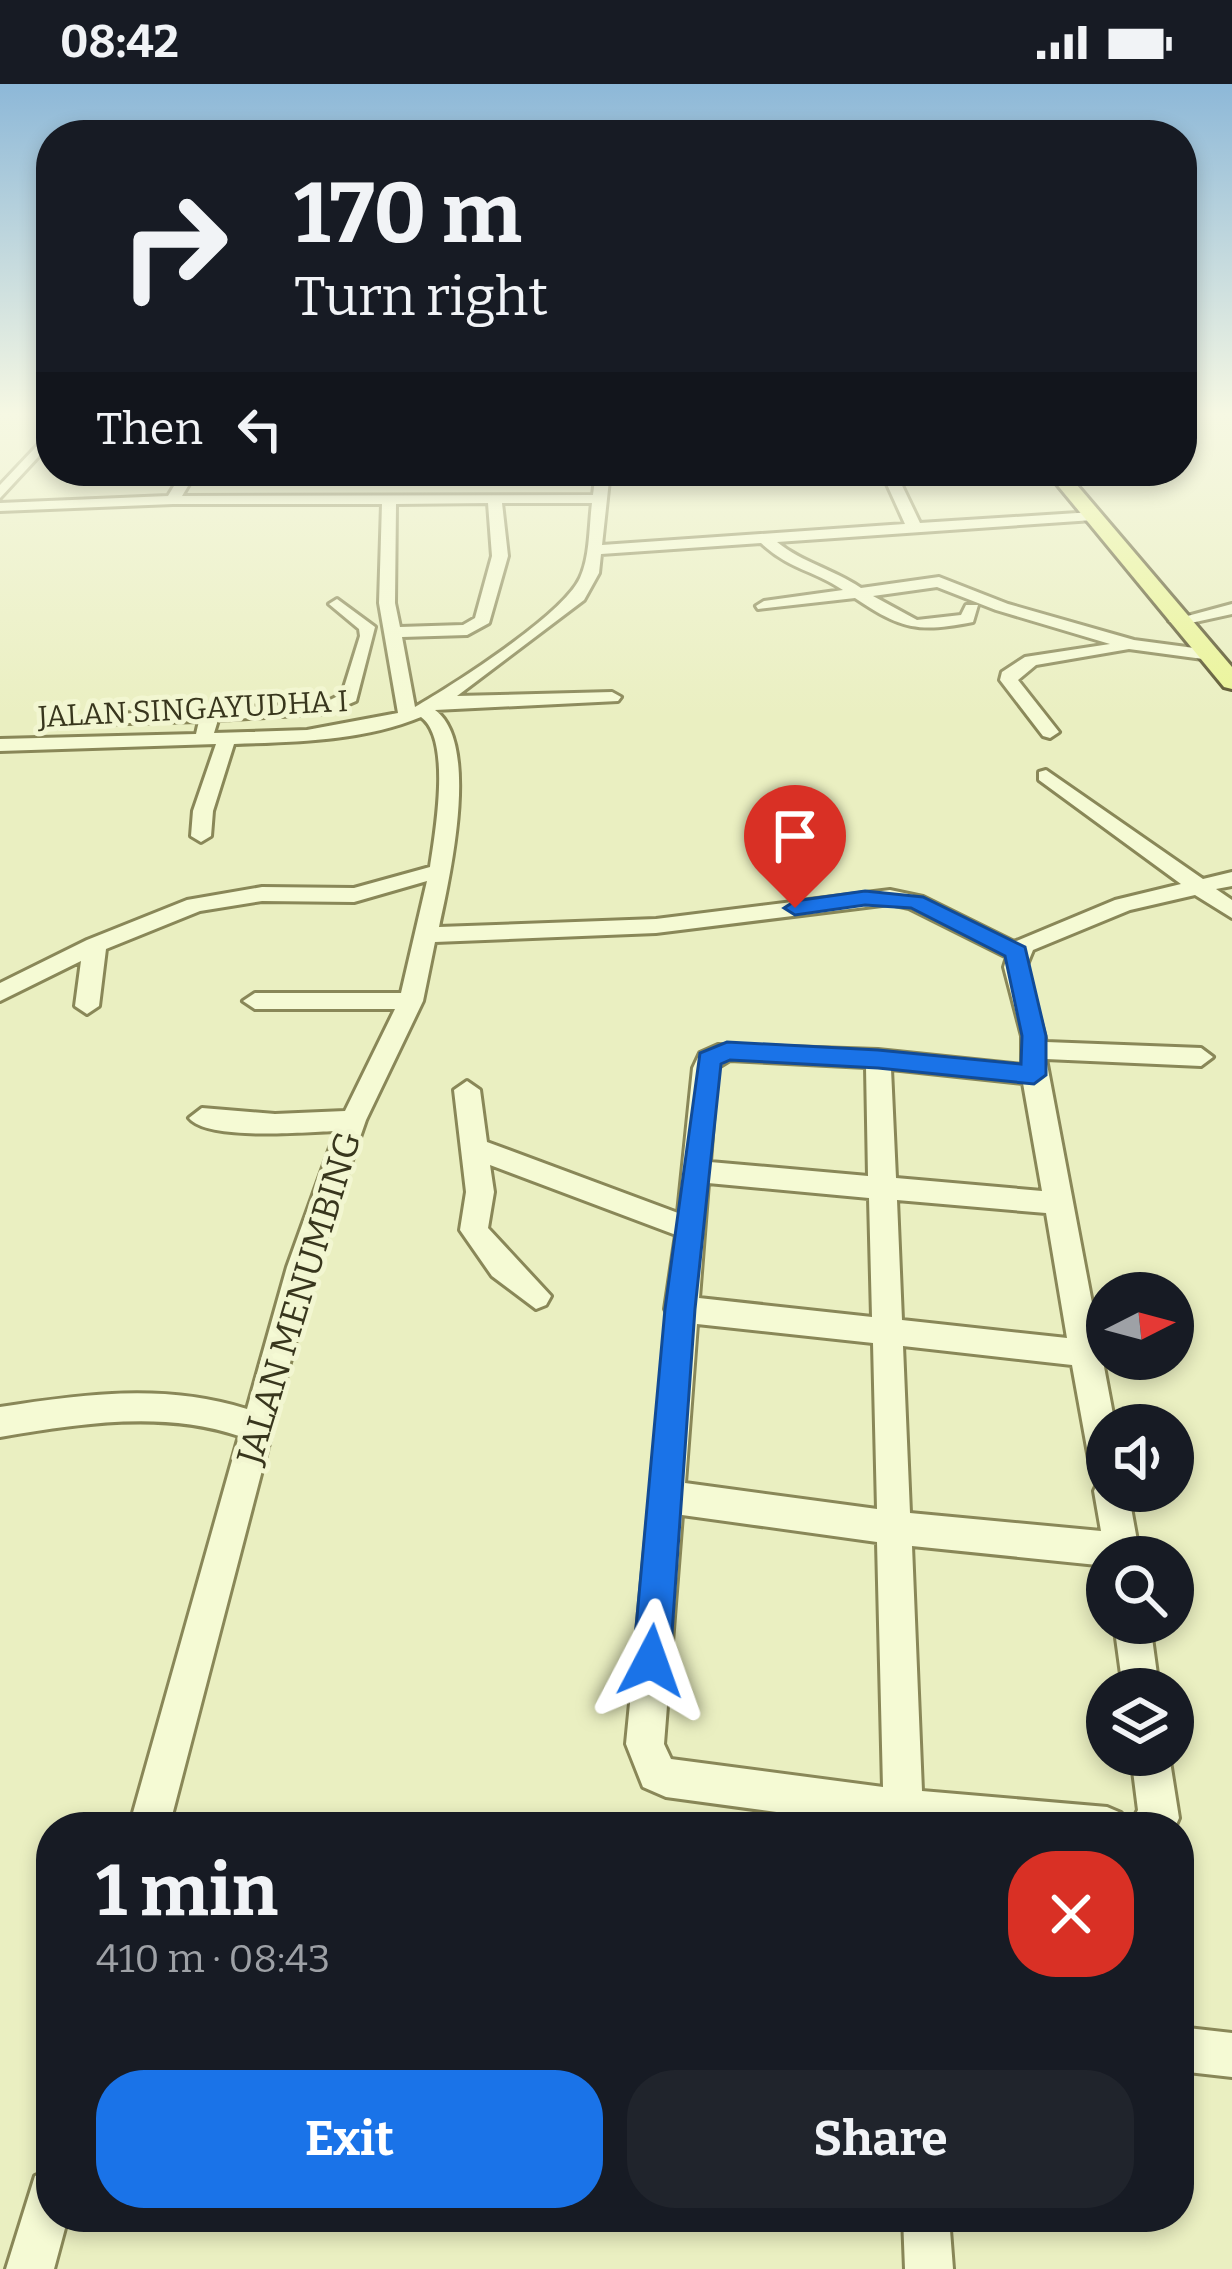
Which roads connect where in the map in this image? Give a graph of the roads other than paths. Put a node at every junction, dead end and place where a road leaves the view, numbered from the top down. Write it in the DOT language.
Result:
graph roads {
  1 [pos="388,514"];
  2 [pos="495,514"];
  3 [pos="598,514"];
  4 [pos="909,514"];
  5 [pos="1094,516"];
  6 [pos="914,525"];
  7 [pos="767,541"];
  8 [pos="593,550"];
  9 [pos="889,590"];
  10 [pos="861,594"];
  11 [pos="337,604"];
  12 [pos="764,606"];
  13 [pos="972,608"];
  14 [pos="1002,608"];
  15 [pos="1232,609"];
  16 [pos="1177,621"];
  17 [pos="392,632"];
  18 [pos="1132,645"];
  19 [pos="1203,654"];
  20 [pos="1232,682"];
  21 [pos="612,697"];
  22 [pos="423,710"];
  23 [pos="210,715"];
  24 [pos="98,720"];
  25 [pos="1050,732"];
  26 [pos="203,741"];
  27 [pos="226,741"];
  28 [pos="0,745"];
  29 [pos="1046,776"];
  30 [pos="201,836"];
  31 [pos="440,871"];
  32 [pos="1232,879"];
  33 [pos="1201,885"];
  34 [pos="1232,911"];
  35 [pos="426,935"];
  36 [pos="95,945"];
  37 [pos="1016,953"];
  38 [pos="0,993"];
  39 [pos="256,1000"];
  40 [pos="411,1001"];
  41 [pos="87,1006"];
  42 [pos="1201,1057"];
  43 [pos="878,1059"];
  44 [pos="1034,1063"];
  45 [pos="467,1090"];
  46 [pos="202,1118"];
  47 [pos="353,1120"];
  48 [pos="475,1148"];
  49 [pos="698,1172"];
  50 [pos="880,1189"];
  51 [pos="1057,1203"];
  52 [pos="691,1228"];
  53 [pos="536,1296"];
  54 [pos="680,1309"];
  55 [pos="890,1330"];
  56 [pos="1085,1353"];
  57 [pos="1095,1404"];
  58 [pos="0,1422"];
  59 [pos="257,1427"];
  60 [pos="664,1496"];
  61 [pos="895,1528"];
  62 [pos="1086,1549"];
  63 [pos="1153,1776"];
  64 [pos="153,1812"];
  65 [pos="870,1812"];
  66 [pos="903,1812"];
  67 [pos="1158,1812"];
  68 [pos="1194,2051"];
  69 [pos="1232,2055"];
  70 [pos="40,2232"];
  71 [pos="927,2232"];
  72 [pos="30,2269"];
  73 [pos="928,2269"];
  1 -- 17 [label="street, JALAN MENUMBING"];
  2 -- 17 [label="street"];
  3 -- 8 [label="street, JALAN SINGAYUDHA I"];
  4 -- 6 [label="street"];
  5 -- 6 [label="street"];
  5 -- 16 [label="main road"];
  6 -- 7 [label="street"];
  7 -- 8 [label="street"];
  7 -- 10 [label="street"];
  8 -- 22 [label="street, JALAN SINGAYUDHA I"];
  9 -- 10 [label="street"];
  9 -- 13 [label="street"];
  9 -- 14 [label="street"];
  10 -- 12 [label="street"];
  10 -- 13 [label="street"];
  11 -- 23 [label="street"];
  13 -- 14 [label="street"];
  14 -- 18 [label="street"];
  15 -- 16 [label="street"];
  16 -- 19 [label="main road"];
  17 -- 22 [label="street, JALAN MENUMBING"];
  18 -- 19 [label="street"];
  18 -- 25 [label="street"];
  19 -- 20 [label="main road"];
  21 -- 22 [label="street"];
  22 -- 27 [label="street, JALAN SINGAYUDHA I"];
  22 -- 31 [label="street, JALAN MENUMBING"];
  23 -- 24 [label="street"];
  23 -- 26 [label="street"];
  26 -- 27 [label="street, JALAN SINGAYUDHA I"];
  26 -- 28 [label="street, JALAN SINGAYUDHA I"];
  27 -- 30 [label="street"];
  29 -- 33 [label="street"];
  31 -- 35 [label="street, JALAN MENUMBING"];
  31 -- 36 [label="street"];
  32 -- 33 [label="street"];
  33 -- 34 [label="street"];
  33 -- 37 [label="street"];
  35 -- 37 [label="street"];
  35 -- 40 [label="street, JALAN MENUMBING"];
  36 -- 38 [label="street"];
  36 -- 41 [label="street"];
  37 -- 44 [label="street"];
  39 -- 40 [label="street"];
  40 -- 47 [label="street, JALAN MENUMBING"];
  42 -- 44 [label="street"];
  43 -- 44 [label="street"];
  43 -- 49 [label="street"];
  43 -- 50 [label="street"];
  44 -- 51 [label="street"];
  45 -- 48 [label="street"];
  46 -- 47 [label="street"];
  47 -- 59 [label="street, JALAN MENUMBING"];
  48 -- 52 [label="street"];
  48 -- 53 [label="street"];
  49 -- 50 [label="street"];
  49 -- 52 [label="street"];
  50 -- 51 [label="street"];
  50 -- 55 [label="street"];
  51 -- 56 [label="street"];
  52 -- 54 [label="street"];
  54 -- 55 [label="street"];
  54 -- 60 [label="street"];
  55 -- 56 [label="street"];
  55 -- 61 [label="street"];
  56 -- 57 [label="street"];
  58 -- 59 [label="street"];
  59 -- 64 [label="street, JALAN MENUMBING"];
  60 -- 61 [label="street"];
  60 -- 65 [label="street"];
  61 -- 62 [label="street"];
  61 -- 66 [label="street"];
  63 -- 67 [label="street"];
  68 -- 69 [label="street"];
  70 -- 72 [label="street"];
  71 -- 73 [label="street"];
}
